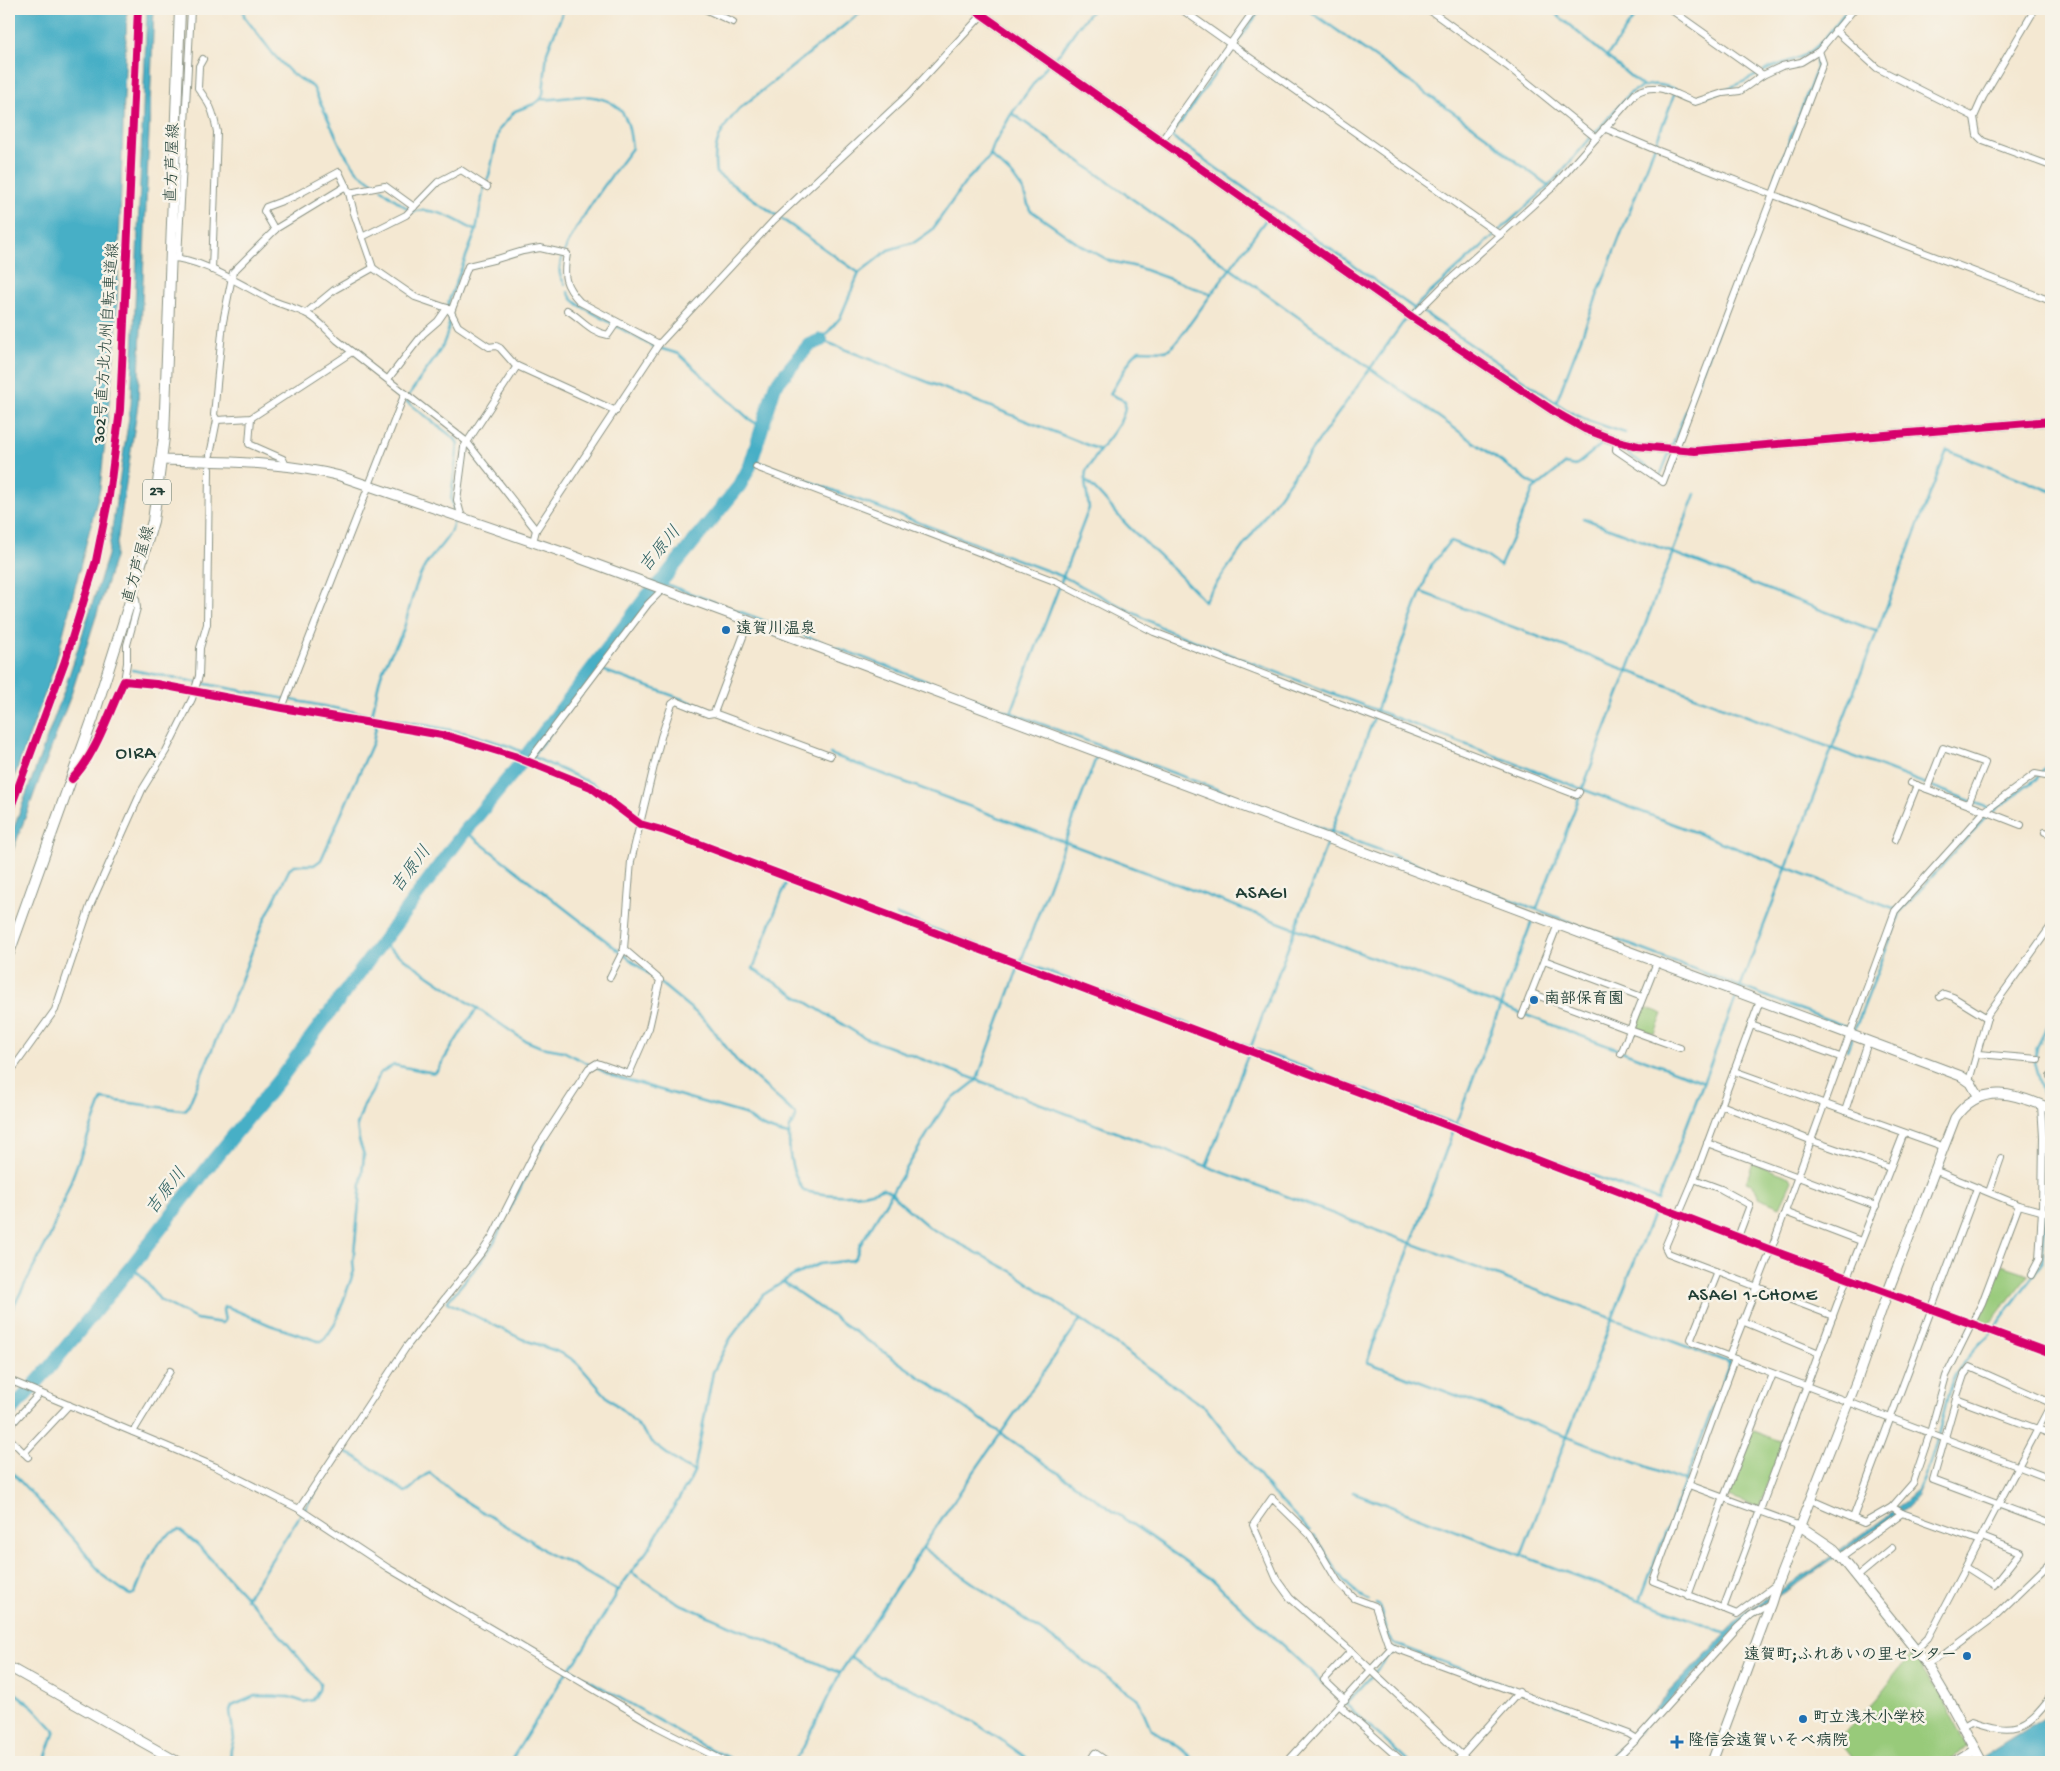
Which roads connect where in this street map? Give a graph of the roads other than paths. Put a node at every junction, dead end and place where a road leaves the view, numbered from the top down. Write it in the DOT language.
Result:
graph roads {
  1 [pos="180,9"];
  2 [pos="191,9"];
  3 [pos="706,9"];
  4 [pos="974,9"];
  5 [pos="1181,9"];
  6 [pos="1255,9"];
  7 [pos="1428,9"];
  8 [pos="1670,9"];
  9 [pos="1854,9"];
  10 [pos="2034,9"];
  11 [pos="983,14"];
  12 [pos="733,22"];
  13 [pos="1835,30"];
  14 [pos="1230,44"];
  15 [pos="1819,51"];
  16 [pos="203,59"];
  17 [pos="1762,76"];
  18 [pos="188,81"];
  19 [pos="198,88"];
  20 [pos="1974,117"];
  21 [pos="1604,128"];
  22 [pos="1596,138"];
  23 [pos="1162,140"];
  24 [pos="2051,166"];
  25 [pos="487,187"];
  26 [pos="347,189"];
  27 [pos="1773,195"];
  28 [pos="414,207"];
  29 [pos="275,230"];
  30 [pos="1500,235"];
  31 [pos="362,237"];
  32 [pos="174,258"];
  33 [pos="373,268"];
  34 [pos="212,270"];
  35 [pos="231,279"];
  36 [pos="2051,301"];
  37 [pos="449,310"];
  38 [pos="567,310"];
  39 [pos="306,313"];
  40 [pos="1412,317"];
  41 [pos="617,322"];
  42 [pos="659,344"];
  43 [pos="352,352"];
  44 [pos="518,366"];
  45 [pos="388,379"];
  46 [pos="405,392"];
  47 [pos="616,411"];
  48 [pos="251,418"];
  49 [pos="217,420"];
  50 [pos="2051,420"];
  51 [pos="1617,441"];
  52 [pos="467,442"];
  53 [pos="1676,450"];
  54 [pos="210,455"];
  55 [pos="162,460"];
  56 [pos="286,466"];
  57 [pos="756,467"];
  58 [pos="209,469"];
  59 [pos="370,486"];
  60 [pos="462,518"];
  61 [pos="536,530"];
  62 [pos="533,542"];
  63 [pos="662,590"];
  64 [pos="132,595"];
  65 [pos="749,621"];
  66 [pos="124,681"];
  67 [pos="196,691"];
  68 [pos="282,708"];
  69 [pos="714,713"];
  70 [pos="830,756"];
  71 [pos="528,762"];
  72 [pos="2051,777"];
  73 [pos="72,778"];
  74 [pos="1927,789"];
  75 [pos="1579,792"];
  76 [pos="1968,804"];
  77 [pos="1985,811"];
  78 [pos="640,824"];
  79 [pos="2022,825"];
  80 [pos="1895,840"];
  81 [pos="1558,924"];
  82 [pos="2051,926"];
  83 [pos="624,948"];
  84 [pos="9,953"];
  85 [pos="1544,960"];
  86 [pos="1657,962"];
  87 [pos="610,977"];
  88 [pos="1531,993"];
  89 [pos="1642,997"];
  90 [pos="1940,997"];
  91 [pos="1760,1001"];
  92 [pos="1522,1016"];
  93 [pos="1987,1018"];
  94 [pos="1751,1025"];
  95 [pos="1630,1030"];
  96 [pos="1848,1035"];
  97 [pos="1868,1042"];
  98 [pos="1680,1048"];
  99 [pos="1621,1054"];
  100 [pos="1978,1054"];
  101 [pos="1840,1057"];
  102 [pos="2038,1059"];
  103 [pos="9,1066"];
  104 [pos="1734,1071"];
  105 [pos="1969,1081"];
  106 [pos="1979,1097"];
  107 [pos="1824,1103"];
  108 [pos="1721,1105"];
  109 [pos="2045,1107"];
  110 [pos="1845,1111"];
  111 [pos="1904,1133"];
  112 [pos="1810,1140"];
  113 [pos="1707,1143"];
  114 [pos="1942,1146"];
  115 [pos="2001,1158"];
  116 [pos="1890,1168"];
  117 [pos="1934,1170"];
  118 [pos="1797,1176"];
  119 [pos="1694,1179"];
  120 [pos="1977,1188"];
  121 [pos="1988,1192"];
  122 [pos="2019,1205"];
  123 [pos="1876,1206"];
  124 [pos="2042,1210"];
  125 [pos="1784,1212"];
  126 [pos="2051,1214"];
  127 [pos="1679,1215"];
  128 [pos="1738,1237"];
  129 [pos="1861,1241"];
  130 [pos="1771,1250"];
  131 [pos="1718,1272"];
  132 [pos="2031,1275"];
  133 [pos="1847,1278"];
  134 [pos="1756,1286"];
  135 [pos="1887,1294"];
  136 [pos="1931,1310"];
  137 [pos="1833,1316"];
  138 [pos="1742,1320"];
  139 [pos="1972,1325"];
  140 [pos="1819,1353"];
  141 [pos="2051,1353"];
  142 [pos="1732,1358"];
  143 [pos="170,1371"];
  144 [pos="1773,1374"];
  145 [pos="9,1380"];
  146 [pos="1807,1387"];
  147 [pos="40,1393"];
  148 [pos="1956,1399"];
  149 [pos="1849,1403"];
  150 [pos="2051,1404"];
  151 [pos="69,1406"];
  152 [pos="1891,1418"];
  153 [pos="9,1427"];
  154 [pos="2038,1429"];
  155 [pos="133,1432"];
  156 [pos="1930,1433"];
  157 [pos="2051,1434"];
  158 [pos="9,1438"];
  159 [pos="1944,1438"];
  160 [pos="2019,1466"];
  161 [pos="2051,1479"];
  162 [pos="1689,1485"];
  163 [pos="1724,1498"];
  164 [pos="1811,1500"];
  165 [pos="2000,1504"];
  166 [pos="1892,1507"];
  167 [pos="299,1509"];
  168 [pos="1760,1511"];
  169 [pos="1902,1512"];
  170 [pos="1853,1518"];
  171 [pos="2051,1524"];
  172 [pos="1800,1526"];
  173 [pos="1981,1539"];
  174 [pos="1892,1548"];
  175 [pos="1842,1557"];
  176 [pos="2051,1562"];
  177 [pos="1966,1566"];
  178 [pos="1857,1577"];
  179 [pos="1776,1584"];
  180 [pos="1688,1596"];
  181 [pos="1772,1603"];
  182 [pos="1723,1609"];
  183 [pos="1392,1647"];
  184 [pos="1916,1650"];
  185 [pos="1351,1652"];
  186 [pos="1927,1664"];
  187 [pos="9,1667"];
  188 [pos="1372,1671"];
  189 [pos="1519,1692"];
  190 [pos="2051,1697"];
  191 [pos="1343,1703"];
  192 [pos="1963,1726"];
  193 [pos="1637,1739"];
  194 [pos="1974,1749"];
  195 [pos="1462,1756"];
  196 [pos="1981,1761"];
  197 [pos="178,1762"];
  198 [pos="726,1762"];
  199 [pos="1089,1762"];
  200 [pos="1108,1762"];
  201 [pos="1287,1762"];
  202 [pos="1403,1762"];
  203 [pos="1456,1762"];
  204 [pos="1469,1762"];
  205 [pos="1613,1762"];
  206 [pos="1712,1762"];
  207 [pos="1954,1762"];
  1 -- 32 [label="main road, 直方芦屋線 / 27"];
  2 -- 18 [label="street"];
  3 -- 12 [label="street"];
  4 -- 11 [label="street"];
  5 -- 14 [label="street"];
  6 -- 14 [label="street"];
  7 -- 22 [label="street"];
  8 -- 17 [label="street"];
  9 -- 13 [label="street"];
  10 -- 20 [label="street"];
  11 -- 23 [label="street"];
  11 -- 42 [label="street"];
  13 -- 15 [label="street"];
  13 -- 20 [label="street"];
  14 -- 23 [label="street"];
  14 -- 30 [label="street"];
  15 -- 17 [label="street"];
  15 -- 27 [label="street"];
  16 -- 19 [label="street"];
  17 -- 21 [label="street"];
  18 -- 19 [label="street"];
  18 -- 32 [label="street"];
  19 -- 34 [label="street"];
  20 -- 24 [label="street"];
  21 -- 22 [label="street"];
  21 -- 27 [label="street"];
  22 -- 30 [label="street"];
  23 -- 40 [label="street"];
  25 -- 28 [label="street"];
  26 -- 28 [label="street"];
  26 -- 29 [label="street"];
  26 -- 29 [label="street"];
  26 -- 31 [label="street"];
  27 -- 36 [label="street"];
  27 -- 53 [label="street"];
  28 -- 31 [label="street"];
  29 -- 35 [label="street"];
  30 -- 40 [label="street"];
  31 -- 33 [label="street"];
  32 -- 34 [label="street"];
  32 -- 55 [label="main road, 直方芦屋線 / 27"];
  33 -- 37 [label="street"];
  33 -- 39 [label="street"];
  34 -- 35 [label="street"];
  35 -- 39 [label="street"];
  35 -- 49 [label="street"];
  37 -- 41 [label="street"];
  37 -- 44 [label="street"];
  37 -- 45 [label="street"];
  38 -- 41 [label="street"];
  39 -- 43 [label="street"];
  40 -- 51 [label="street"];
  41 -- 42 [label="street"];
  42 -- 47 [label="street"];
  43 -- 45 [label="street"];
  43 -- 48 [label="street"];
  44 -- 47 [label="street"];
  44 -- 52 [label="street"];
  45 -- 46 [label="street"];
  46 -- 52 [label="street"];
  46 -- 59 [label="street"];
  47 -- 61 [label="street"];
  48 -- 49 [label="street"];
  48 -- 56 [label="street"];
  49 -- 54 [label="street"];
  50 -- 53 [label="street"];
  51 -- 53 [label="street"];
  51 -- 53 [label="street"];
  52 -- 60 [label="street"];
  52 -- 61 [label="street"];
  55 -- 56 [label="street"];
  55 -- 64 [label="main road, 直方芦屋線 / 27"];
  56 -- 59 [label="street"];
  57 -- 75 [label="street"];
  58 -- 67 [label="street"];
  59 -- 60 [label="street"];
  59 -- 68 [label="street"];
  60 -- 62 [label="street"];
  61 -- 62 [label="street"];
  62 -- 63 [label="street"];
  63 -- 65 [label="street"];
  63 -- 71 [label="street"];
  64 -- 66 [label="street"];
  64 -- 73 [label="main road, 直方芦屋線 / 27"];
  65 -- 69 [label="street"];
  65 -- 81 [label="street"];
  66 -- 67 [label="street"];
  66 -- 73 [label="street"];
  67 -- 68 [label="street"];
  67 -- 103 [label="street"];
  68 -- 71 [label="street"];
  69 -- 70 [label="street"];
  69 -- 78 [label="street"];
  71 -- 78 [label="street"];
  72 -- 77 [label="street"];
  73 -- 84 [label="main road, 直方芦屋線 / 27"];
  74 -- 76 [label="street"];
  74 -- 76 [label="street"];
  74 -- 80 [label="street"];
  76 -- 77 [label="street"];
  77 -- 79 [label="street"];
  77 -- 96 [label="street"];
  78 -- 83 [label="street"];
  78 -- 127 [label="street"];
  81 -- 85 [label="street"];
  81 -- 86 [label="street"];
  82 -- 93 [label="street"];
  83 -- 87 [label="street"];
  83 -- 167 [label="street"];
  85 -- 88 [label="street"];
  85 -- 89 [label="street"];
  86 -- 89 [label="street"];
  86 -- 91 [label="street"];
  88 -- 92 [label="street"];
  88 -- 95 [label="street"];
  89 -- 95 [label="street"];
  90 -- 93 [label="street"];
  91 -- 94 [label="street"];
  91 -- 96 [label="street"];
  93 -- 100 [label="street"];
  94 -- 101 [label="street"];
  94 -- 104 [label="street"];
  95 -- 98 [label="street"];
  95 -- 99 [label="street"];
  96 -- 97 [label="street"];
  96 -- 101 [label="street"];
  97 -- 105 [label="street"];
  97 -- 110 [label="street"];
  100 -- 102 [label="street"];
  100 -- 105 [label="street"];
  101 -- 107 [label="street"];
  104 -- 107 [label="street"];
  104 -- 108 [label="street"];
  105 -- 106 [label="street"];
  106 -- 109 [label="street"];
  106 -- 114 [label="street"];
  107 -- 110 [label="street"];
  107 -- 112 [label="street"];
  108 -- 112 [label="street"];
  108 -- 113 [label="street"];
  109 -- 124 [label="street"];
  110 -- 111 [label="street"];
  111 -- 114 [label="street"];
  111 -- 116 [label="street"];
  112 -- 116 [label="street"];
  112 -- 118 [label="street"];
  113 -- 118 [label="street"];
  113 -- 119 [label="street"];
  114 -- 117 [label="street"];
  115 -- 121 [label="street"];
  116 -- 123 [label="street"];
  117 -- 120 [label="street"];
  117 -- 135 [label="street"];
  118 -- 123 [label="street"];
  118 -- 125 [label="street"];
  119 -- 127 [label="street"];
  119 -- 128 [label="street"];
  120 -- 121 [label="street"];
  120 -- 136 [label="street"];
  121 -- 122 [label="street"];
  122 -- 124 [label="street"];
  122 -- 139 [label="street"];
  123 -- 129 [label="street"];
  124 -- 126 [label="street"];
  124 -- 132 [label="street"];
  125 -- 129 [label="street"];
  125 -- 130 [label="street"];
  127 -- 128 [label="street"];
  127 -- 131 [label="street"];
  128 -- 130 [label="street"];
  129 -- 133 [label="street"];
  130 -- 133 [label="street"];
  130 -- 134 [label="street"];
  131 -- 134 [label="street"];
  131 -- 142 [label="street"];
  133 -- 135 [label="street"];
  133 -- 137 [label="street"];
  134 -- 137 [label="street"];
  134 -- 138 [label="street"];
  135 -- 136 [label="street"];
  135 -- 149 [label="street"];
  136 -- 139 [label="street"];
  136 -- 152 [label="street"];
  137 -- 140 [label="street"];
  138 -- 140 [label="street"];
  138 -- 142 [label="street"];
  139 -- 141 [label="street"];
  139 -- 156 [label="street"];
  140 -- 146 [label="street"];
  142 -- 144 [label="street"];
  142 -- 162 [label="street"];
  143 -- 155 [label="street"];
  144 -- 146 [label="street"];
  144 -- 163 [label="street"];
  145 -- 147 [label="street"];
  146 -- 149 [label="street"];
  146 -- 168 [label="street"];
  147 -- 151 [label="street"];
  147 -- 153 [label="street"];
  148 -- 150 [label="street"];
  148 -- 154 [label="street"];
  148 -- 159 [label="street"];
  149 -- 152 [label="street"];
  149 -- 164 [label="street"];
  150 -- 154 [label="street"];
  151 -- 155 [label="street"];
  151 -- 158 [label="street"];
  152 -- 156 [label="street"];
  152 -- 170 [label="street"];
  154 -- 157 [label="street"];
  154 -- 160 [label="street"];
  155 -- 167 [label="street"];
  156 -- 159 [label="street"];
  156 -- 166 [label="street"];
  159 -- 160 [label="street"];
  159 -- 165 [label="street"];
  160 -- 161 [label="street"];
  160 -- 165 [label="street"];
  162 -- 163 [label="street"];
  162 -- 180 [label="street"];
  163 -- 168 [label="street"];
  163 -- 180 [label="street"];
  164 -- 170 [label="street"];
  164 -- 172 [label="street"];
  165 -- 171 [label="street"];
  165 -- 173 [label="street"];
  166 -- 169 [label="street"];
  166 -- 170 [label="street"];
  167 -- 198 [label="street"];
  168 -- 172 [label="street"];
  168 -- 182 [label="street"];
  169 -- 173 [label="street"];
  169 -- 175 [label="street"];
  172 -- 175 [label="street"];
  172 -- 179 [label="street"];
  173 -- 177 [label="street"];
  173 -- 177 [label="street"];
  174 -- 178 [label="street"];
  175 -- 178 [label="street"];
  176 -- 186 [label="street"];
  177 -- 184 [label="street"];
  178 -- 184 [label="street"];
  179 -- 181 [label="street"];
  179 -- 182 [label="street"];
  180 -- 182 [label="street"];
  181 -- 193 [label="street"];
  181 -- 206 [label="street"];
  183 -- 185 [label="street"];
  183 -- 188 [label="street"];
  183 -- 189 [label="street"];
  184 -- 186 [label="street"];
  185 -- 188 [label="street"];
  185 -- 191 [label="street"];
  186 -- 192 [label="street"];
  187 -- 197 [label="street"];
  188 -- 191 [label="street"];
  188 -- 195 [label="street"];
  189 -- 193 [label="street"];
  189 -- 195 [label="street"];
  190 -- 192 [label="street"];
  191 -- 201 [label="street"];
  191 -- 202 [label="street"];
  192 -- 194 [label="street"];
  193 -- 205 [label="street"];
  194 -- 196 [label="street"];
  194 -- 207 [label="street"];
  195 -- 203 [label="street"];
  195 -- 204 [label="street"];
  199 -- 200 [label="street"];
}
